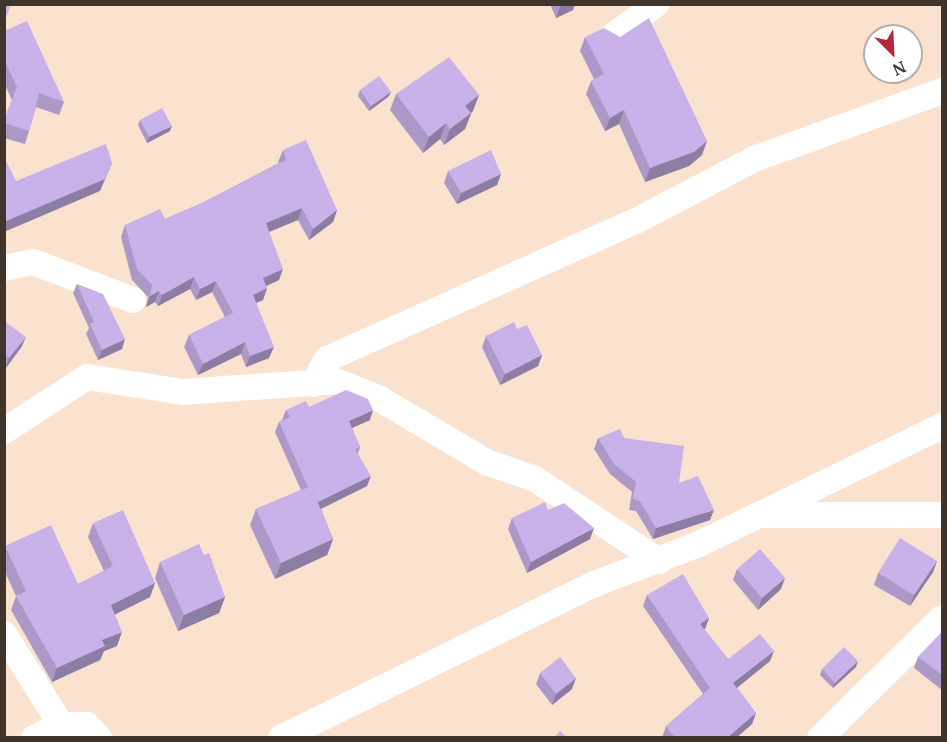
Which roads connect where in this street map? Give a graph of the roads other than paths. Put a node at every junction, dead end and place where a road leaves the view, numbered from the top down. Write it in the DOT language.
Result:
graph roads {
  1 [pos="656,4"];
  2 [pos="613,36"];
  3 [pos="942,91"];
  4 [pos="4,268"];
  5 [pos="133,300"];
  6 [pos="313,384"];
  7 [pos="942,426"];
  8 [pos="4,431"];
  9 [pos="761,515"];
  10 [pos="942,515"];
  11 [pos="659,561"];
  12 [pos="942,618"];
  13 [pos="4,634"];
  14 [pos="61,725"];
  15 [pos="830,735"];
  16 [pos="34,738"];
  17 [pos="99,738"];
  18 [pos="281,738"];
  1 -- 2 [label="street"];
  3 -- 6 [label="street"];
  4 -- 5 [label="street"];
  6 -- 8 [label="street"];
  6 -- 11 [label="street"];
  7 -- 9 [label="street"];
  9 -- 10 [label="street"];
  9 -- 11 [label="street"];
  11 -- 18 [label="street"];
  12 -- 15 [label="street"];
  13 -- 14 [label="street"];
  14 -- 16 [label="street"];
  14 -- 17 [label="street"];
}
